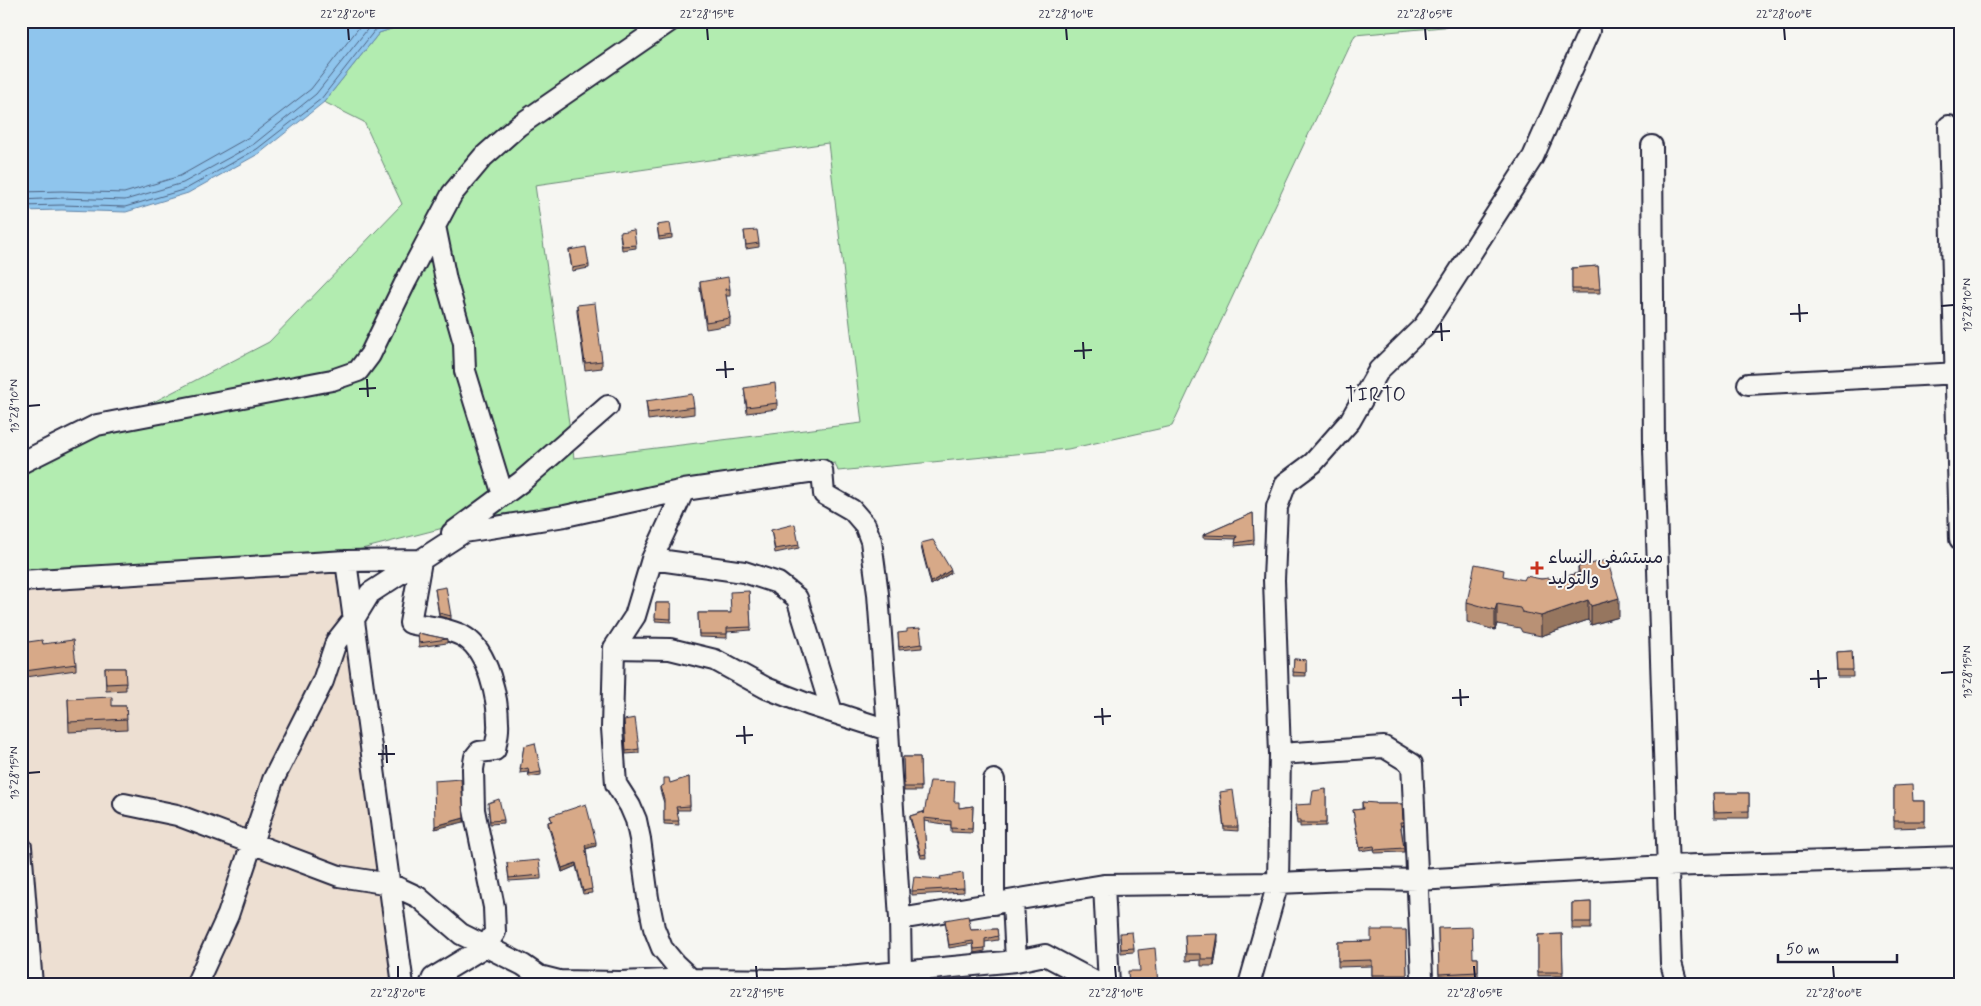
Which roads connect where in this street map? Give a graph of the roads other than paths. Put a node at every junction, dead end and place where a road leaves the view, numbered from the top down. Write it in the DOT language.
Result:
graph roads {
  1 [pos="670,21"];
  2 [pos="1589,31"];
  3 [pos="1949,126"];
  4 [pos="1652,146"];
  5 [pos="435,226"];
  6 [pos="1958,373"];
  7 [pos="1748,384"];
  8 [pos="608,406"];
  9 [pos="21,464"];
  10 [pos="684,490"];
  11 [pos="503,495"];
  12 [pos="1960,539"];
  13 [pos="652,559"];
  14 [pos="346,561"];
  15 [pos="420,561"];
  16 [pos="21,581"];
  17 [pos="354,619"];
  18 [pos="614,648"];
  19 [pos="832,712"];
  20 [pos="888,730"];
  21 [pos="1280,754"];
  22 [pos="994,780"];
  23 [pos="124,804"];
  24 [pos="251,843"];
  25 [pos="21,847"];
  26 [pos="1960,857"];
  27 [pos="1667,866"];
  28 [pos="1418,880"];
  29 [pos="1278,883"];
  30 [pos="390,884"];
  31 [pos="1104,885"];
  32 [pos="1003,903"];
  33 [pos="900,919"];
  34 [pos="486,946"];
  35 [pos="1016,961"];
  36 [pos="898,978"];
  37 [pos="691,979"];
  38 [pos="32,985"];
  39 [pos="196,985"];
  40 [pos="403,985"];
  41 [pos="430,985"];
  42 [pos="1095,985"];
  43 [pos="1109,985"];
  44 [pos="1249,985"];
  45 [pos="1419,985"];
  46 [pos="1677,985"];
  1 -- 5 [label="street"];
  2 -- 21 [label="street"];
  3 -- 6 [label="street"];
  4 -- 27 [label="street"];
  5 -- 9 [label="street"];
  5 -- 11 [label="street"];
  6 -- 7 [label="street"];
  6 -- 12 [label="street"];
  8 -- 11 [label="street"];
  10 -- 13 [label="street"];
  10 -- 15 [label="street"];
  10 -- 20 [label="street"];
  11 -- 15 [label="street"];
  13 -- 18 [label="street"];
  13 -- 19 [label="street"];
  14 -- 15 [label="street"];
  14 -- 16 [label="street"];
  14 -- 17 [label="street"];
  15 -- 17 [label="street"];
  15 -- 34 [label="street"];
  17 -- 24 [label="street"];
  17 -- 30 [label="street"];
  18 -- 19 [label="street"];
  18 -- 37 [label="street"];
  19 -- 20 [label="street"];
  20 -- 33 [label="street"];
  21 -- 28 [label="street"];
  21 -- 29 [label="street"];
  22 -- 32 [label="street"];
  23 -- 24 [label="street"];
  24 -- 30 [label="street"];
  24 -- 39 [label="street"];
  25 -- 38 [label="street"];
  26 -- 27 [label="street"];
  27 -- 28 [label="street"];
  27 -- 46 [label="street"];
  28 -- 29 [label="street"];
  28 -- 45 [label="street"];
  29 -- 31 [label="street"];
  29 -- 44 [label="street"];
  30 -- 34 [label="street"];
  30 -- 40 [label="street"];
  31 -- 32 [label="street"];
  31 -- 43 [label="street"];
  32 -- 33 [label="street"];
  32 -- 35 [label="street"];
  33 -- 36 [label="street"];
  34 -- 37 [label="street"];
  34 -- 41 [label="street"];
  35 -- 36 [label="street"];
  35 -- 42 [label="street"];
  36 -- 37 [label="street"];
}
